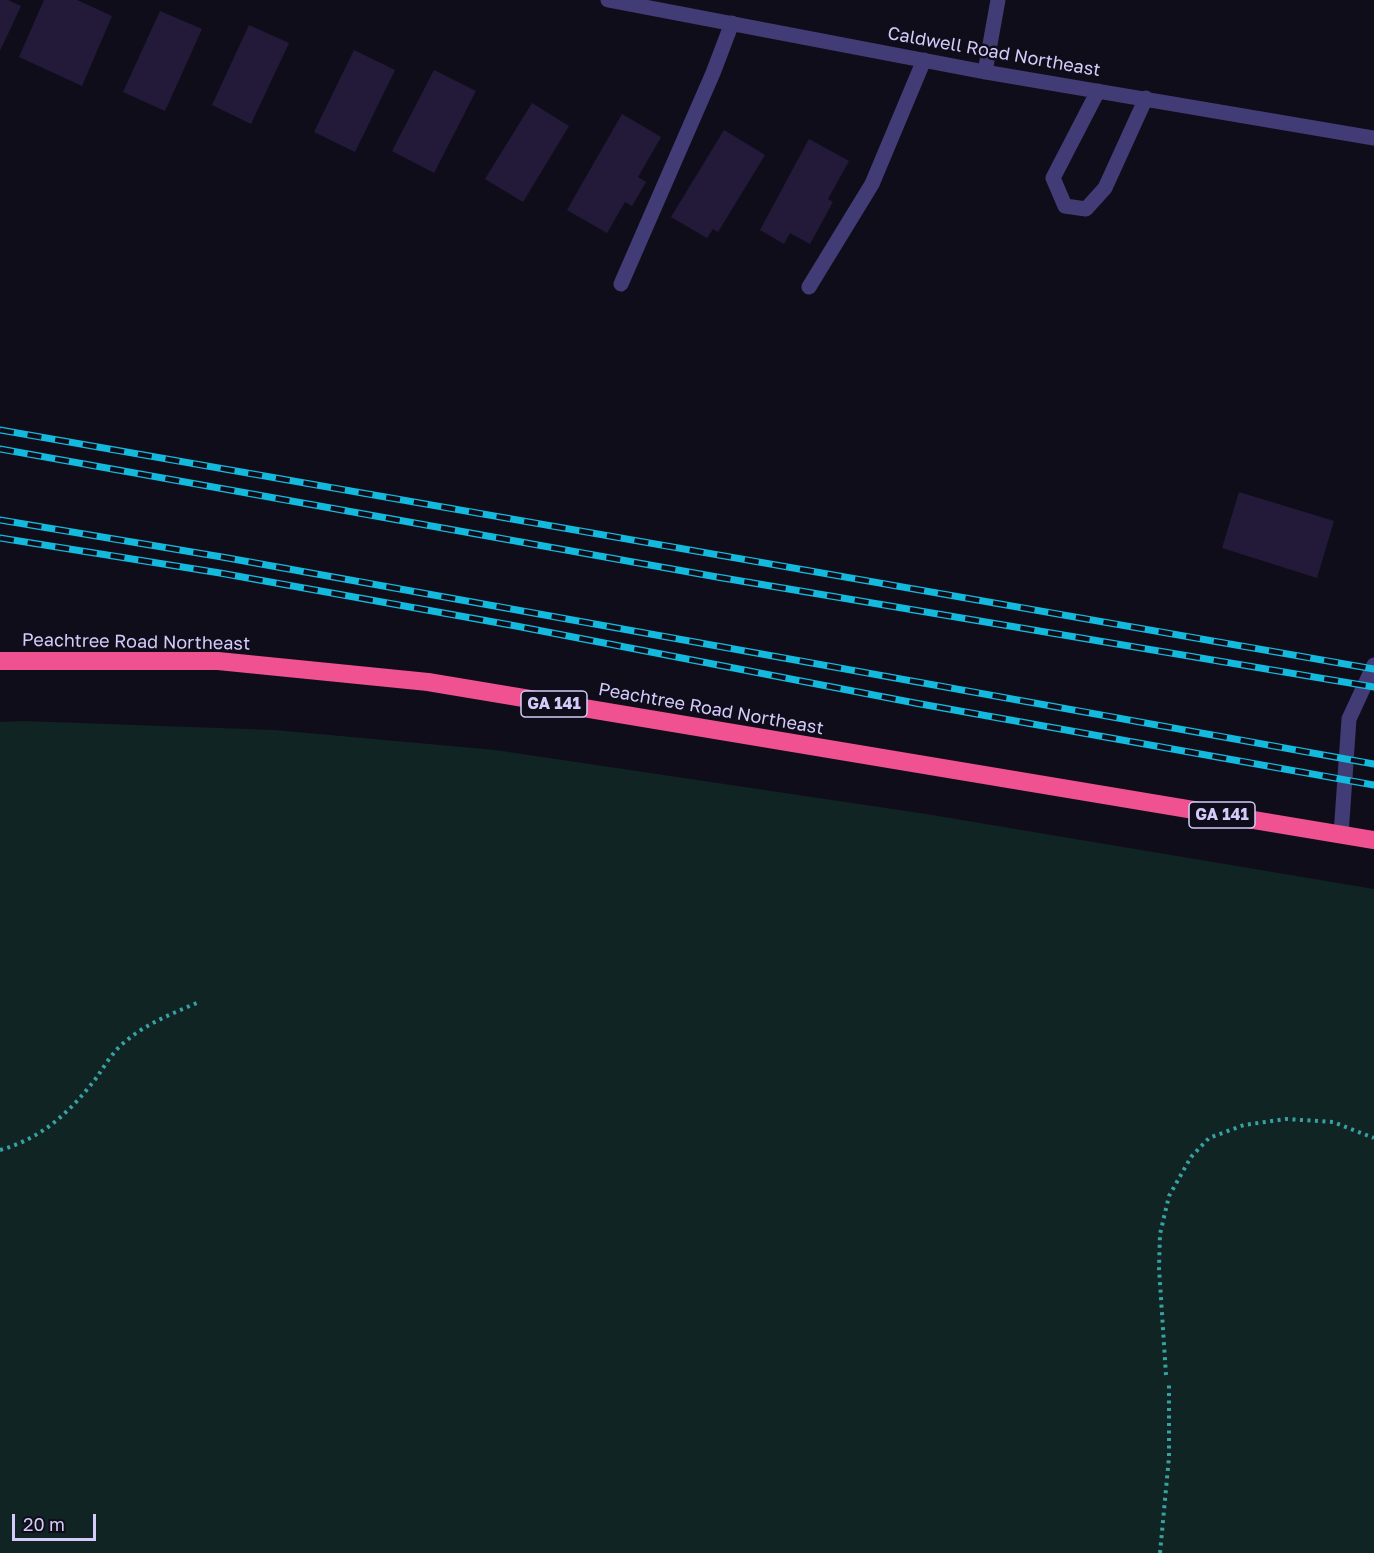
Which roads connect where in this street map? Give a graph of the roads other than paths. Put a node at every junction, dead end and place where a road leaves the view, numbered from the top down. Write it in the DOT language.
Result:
graph roads {
  1 [pos="608,0"];
  2 [pos="998,0"];
  3 [pos="732,23"];
  4 [pos="924,60"];
  5 [pos="985,72"];
  6 [pos="1098,90"];
  7 [pos="1146,98"];
  8 [pos="1374,138"];
  9 [pos="621,284"];
  10 [pos="809,287"];
  11 [pos="0,661"];
  12 [pos="1374,665"];
  13 [pos="1341,835"];
  14 [pos="1374,840"];
  1 -- 3 [label="street, Caldwell Road Northeast"];
  2 -- 5 [label="street"];
  3 -- 4 [label="street, Caldwell Road Northeast"];
  3 -- 9 [label="street"];
  4 -- 5 [label="street, Caldwell Road Northeast"];
  4 -- 10 [label="street"];
  5 -- 6 [label="street, Caldwell Road Northeast"];
  6 -- 7 [label="street, Caldwell Road Northeast"];
  6 -- 7 [label="street"];
  7 -- 8 [label="street, Caldwell Road Northeast"];
  11 -- 13 [label="highway, Peachtree Road Northeast / GA 141"];
  12 -- 13 [label="street"];
  13 -- 14 [label="highway, Peachtree Road Northeast / GA 141"];
}
